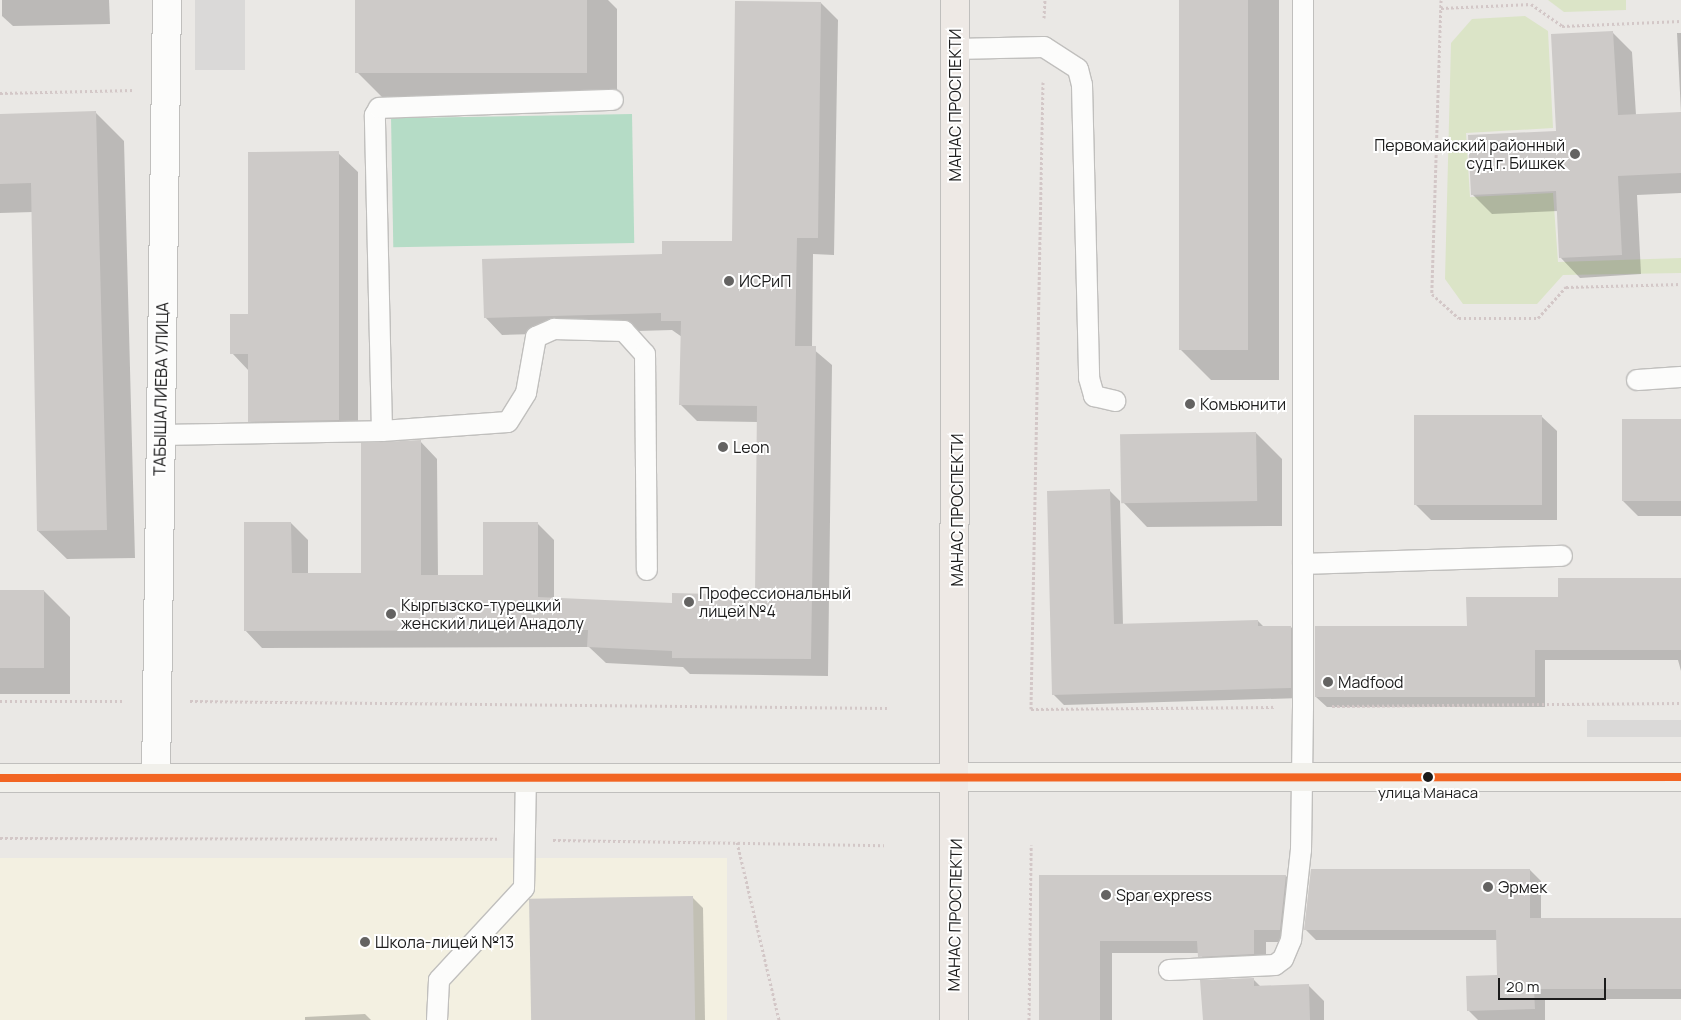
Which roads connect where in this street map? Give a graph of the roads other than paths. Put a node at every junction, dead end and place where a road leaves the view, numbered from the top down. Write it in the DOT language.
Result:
graph roads {
  1 [pos="166,0"];
  2 [pos="955,0"];
  3 [pos="1303,0"];
  4 [pos="955,50"];
  5 [pos="613,100"];
  6 [pos="1681,377"];
  7 [pos="1636,380"];
  8 [pos="1115,401"];
  9 [pos="382,431"];
  10 [pos="160,435"];
  11 [pos="1562,556"];
  12 [pos="1303,564"];
  13 [pos="647,570"];
  14 [pos="1301,776"];
  15 [pos="956,777"];
  16 [pos="1681,777"];
  17 [pos="0,778"];
  18 [pos="156,778"];
  19 [pos="526,778"];
  20 [pos="1169,970"];
  21 [pos="437,1020"];
  22 [pos="954,1020"];
  1 -- 10 [label="street, ТАБЫШАЛИЕВА УЛИЦА"];
  2 -- 4 [label="main road, МАНАС ПРОСПЕКТИ"];
  3 -- 12 [label="lane"];
  4 -- 8 [label="lane"];
  4 -- 15 [label="main road, МАНАС ПРОСПЕКТИ"];
  5 -- 9 [label="lane"];
  6 -- 7 [label="lane"];
  9 -- 10 [label="lane"];
  9 -- 13 [label="lane"];
  10 -- 18 [label="street, ТАБЫШАЛИЕВА УЛИЦА"];
  11 -- 12 [label="lane"];
  12 -- 14 [label="lane"];
  14 -- 15 [label="main road"];
  14 -- 16 [label="main road"];
  14 -- 20 [label="lane"];
  15 -- 19 [label="main road"];
  15 -- 22 [label="main road, МАНАС ПРОСПЕКТИ"];
  17 -- 18 [label="main road"];
  18 -- 19 [label="main road"];
  19 -- 21 [label="lane"];
}
